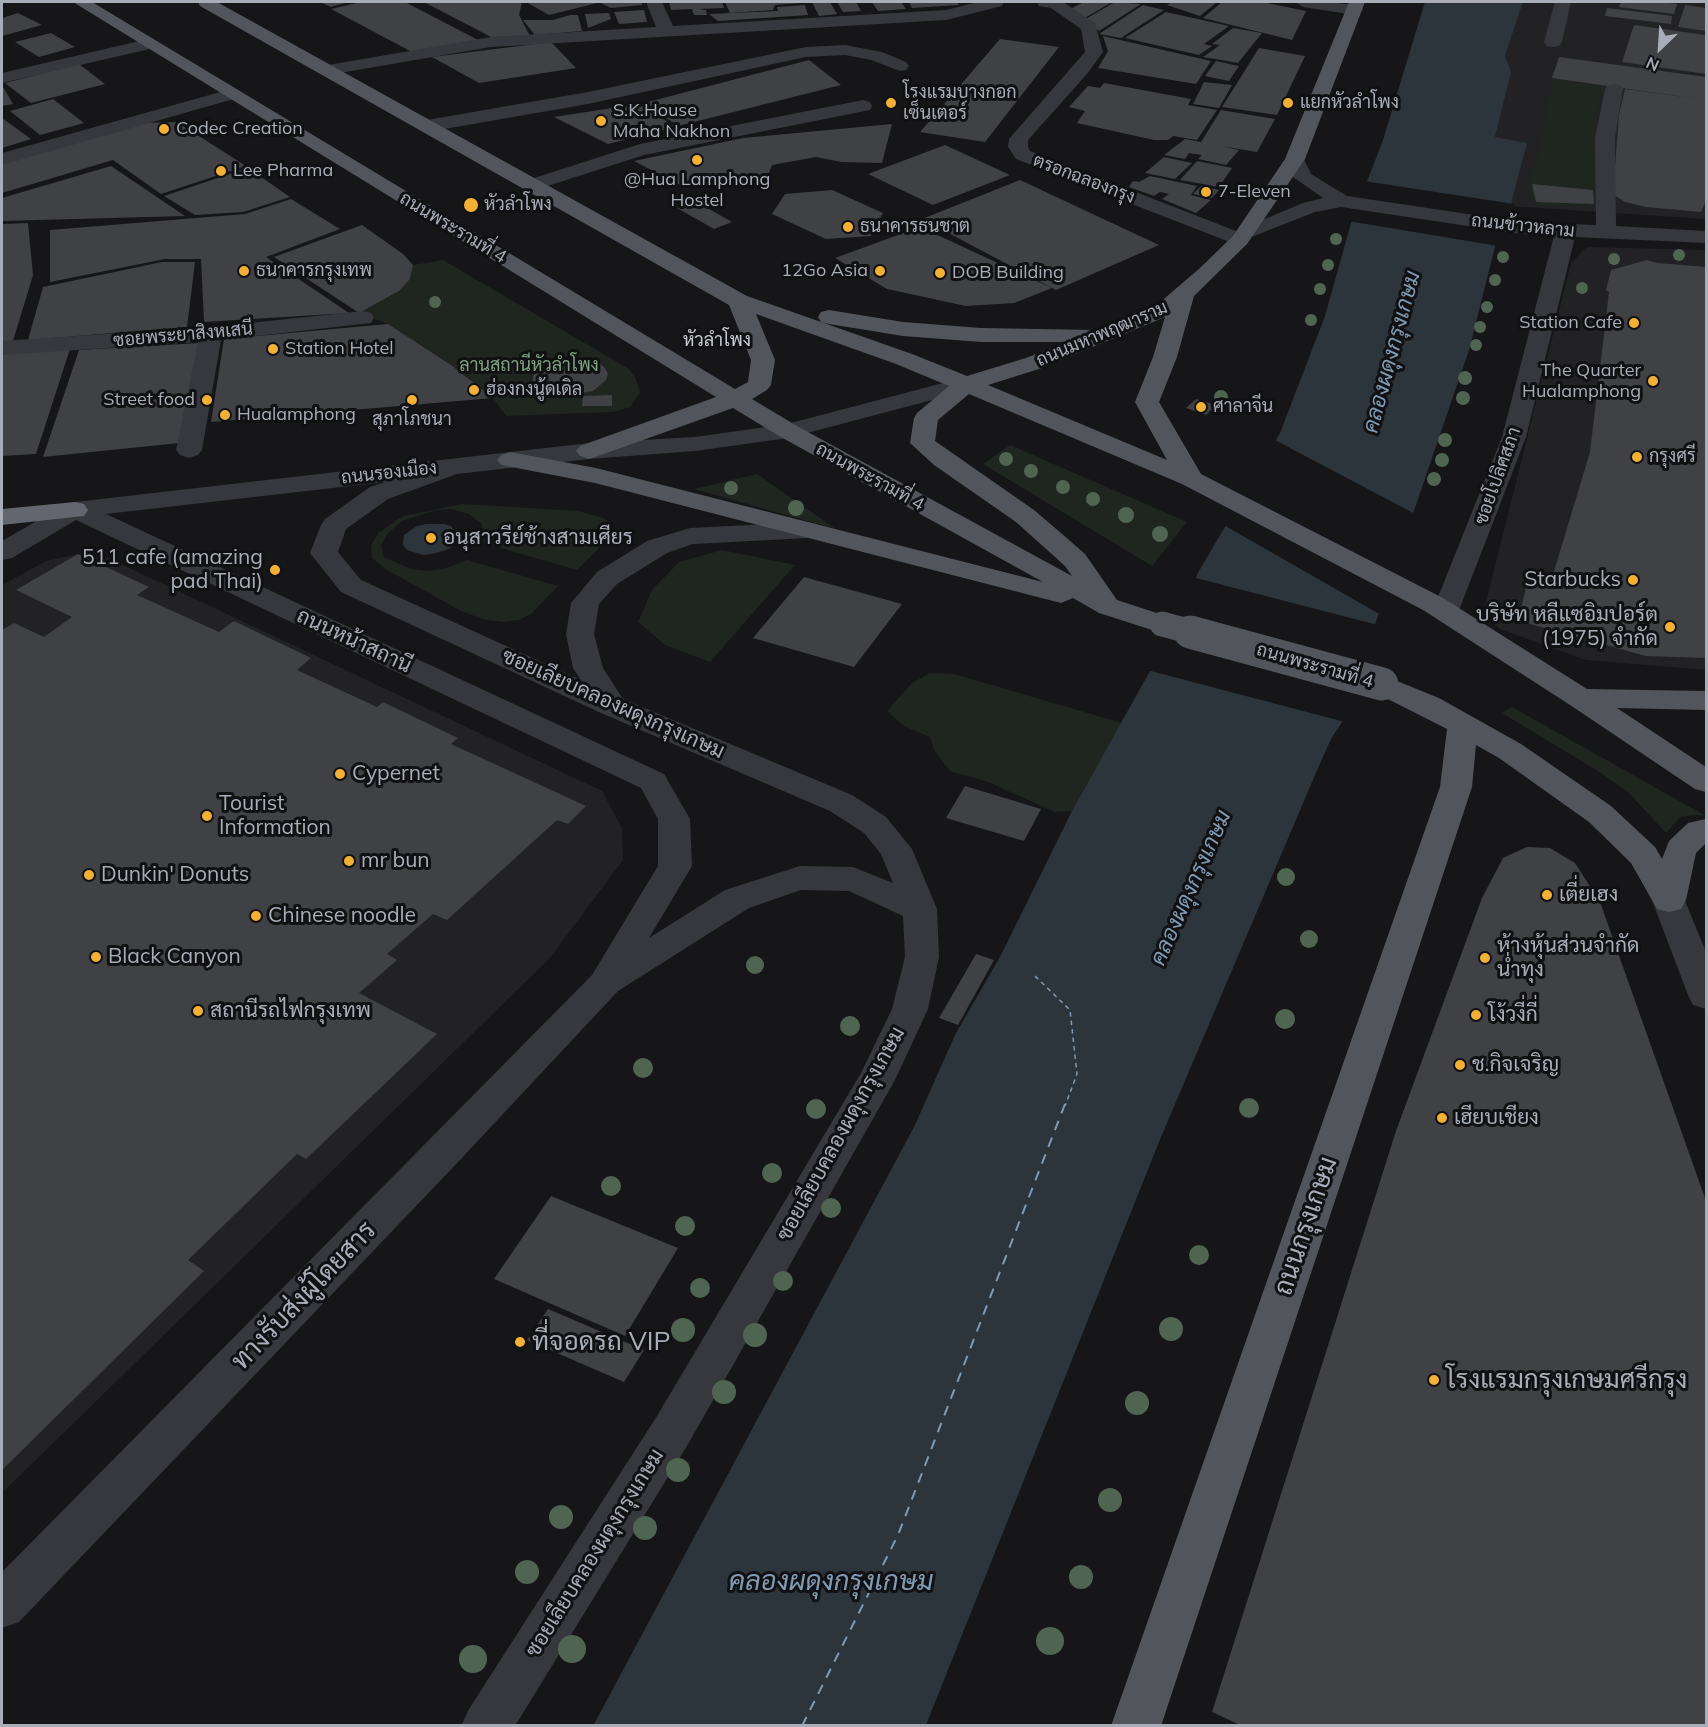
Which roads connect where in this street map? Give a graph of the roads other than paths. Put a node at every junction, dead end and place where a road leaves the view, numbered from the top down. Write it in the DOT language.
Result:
graph roads {
  1 [pos="81,2"];
  2 [pos="206,2"];
  3 [pos="654,2"];
  4 [pos="996,2"];
  5 [pos="1045,2"];
  6 [pos="1303,2"];
  7 [pos="1563,2"];
  8 [pos="1356,6"];
  9 [pos="667,32"];
  10 [pos="1552,42"];
  11 [pos="148,44"];
  12 [pos="900,66"];
  13 [pos="328,70"];
  14 [pos="2,78"];
  15 [pos="1614,89"];
  16 [pos="231,94"];
  17 [pos="863,106"];
  18 [pos="427,126"];
  19 [pos="2,159"];
  20 [pos="1296,159"];
  21 [pos="532,185"];
  22 [pos="1341,201"];
  23 [pos="1566,231"];
  24 [pos="1606,233"];
  25 [pos="1242,236"];
  26 [pos="1707,237"];
  27 [pos="1183,296"];
  28 [pos="739,301"];
  29 [pos="363,318"];
  30 [pos="211,334"];
  31 [pos="1105,335"];
  32 [pos="2,348"];
  33 [pos="966,384"];
  34 [pos="734,399"];
  35 [pos="788,431"];
  36 [pos="189,450"];
  37 [pos="589,451"];
  38 [pos="510,460"];
  39 [pos="452,467"];
  40 [pos="1191,478"];
  41 [pos="75,510"];
  42 [pos="2,517"];
  43 [pos="808,530"];
  44 [pos="2,552"];
  45 [pos="1109,607"];
  46 [pos="1440,608"];
  47 [pos="1581,698"];
  48 [pos="1707,700"];
  49 [pos="612,706"];
  50 [pos="1463,724"];
  51 [pos="634,773"];
  52 [pos="1707,782"];
  53 [pos="1707,830"];
  54 [pos="1669,900"];
  55 [pos="920,909"];
  56 [pos="603,984"];
  57 [pos="1707,995"];
  58 [pos="2,1605"];
  59 [pos="486,1725"];
  60 [pos="1136,1725"];
  1 -- 11 [label="main road, ถนนพระรามที่ 4"];
  2 -- 13 [label="main road"];
  3 -- 9 [label="street"];
  4 -- 9 [label="street"];
  5 -- 25 [label="street, ตรอกฉลองกรุง"];
  6 -- 8 [label="street"];
  7 -- 10 [label="street"];
  8 -- 20 [label="main road, ถนนมหาพฤฒาราม"];
  9 -- 13 [label="street"];
  11 -- 14 [label="street"];
  11 -- 16 [label="main road, ถนนพระรามที่ 4"];
  12 -- 18 [label="street"];
  13 -- 18 [label="main road"];
  15 -- 24 [label="street"];
  16 -- 19 [label="street"];
  16 -- 34 [label="main road, ถนนพระรามที่ 4"];
  17 -- 21 [label="street"];
  18 -- 21 [label="main road"];
  20 -- 22 [label="street"];
  20 -- 25 [label="main road, ถนนมหาพฤฒาราม"];
  21 -- 28 [label="main road"];
  22 -- 23 [label="street, ถนนข้าวหลาม"];
  22 -- 25 [label="street"];
  23 -- 24 [label="street, ถนนข้าวหลาม"];
  23 -- 46 [label="street, ซอยโปลิศสภา"];
  24 -- 26 [label="street, ถนนข้าวหลาม"];
  25 -- 27 [label="main road, ถนนมหาพฤฒาราม"];
  27 -- 31 [label="main road, ถนนมหาพฤฒาราม"];
  27 -- 40 [label="main road"];
  28 -- 31 [label="main road"];
  28 -- 33 [label="main road"];
  28 -- 34 [label="main road"];
  29 -- 30 [label="street, ซอยพระยาสิงหเสนี"];
  30 -- 32 [label="street, ซอยพระยาสิงหเสนี"];
  30 -- 36 [label="street"];
  31 -- 33 [label="main road, ถนนมหาพฤฒาราม"];
  33 -- 35 [label="street, ถนนมหาพฤฒาราม"];
  33 -- 40 [label="main road"];
  33 -- 45 [label="main road"];
  34 -- 35 [label="main road, ถนนพระรามที่ 4"];
  34 -- 37 [label="main road"];
  35 -- 37 [label="street, ถนนรองเมือง"];
  35 -- 45 [label="main road, ถนนพระรามที่ 4"];
  37 -- 38 [label="street, ถนนรองเมือง"];
  38 -- 39 [label="street, ถนนรองเมือง"];
  38 -- 43 [label="main road"];
  39 -- 41 [label="street, ถนนรองเมือง"];
  39 -- 49 [label="street, ซอยเลียบคลองผดุงกรุงเกษม"];
  40 -- 46 [label="main road"];
  41 -- 42 [label="highway"];
  41 -- 44 [label="street, ถนนรองเมือง"];
  41 -- 51 [label="street, ถนนหน้าสถานี"];
  43 -- 45 [label="main road"];
  43 -- 49 [label="street"];
  45 -- 50 [label="main road, ถนนพระรามที่ 4, bridge"];
  46 -- 47 [label="main road"];
  47 -- 48 [label="main road"];
  47 -- 52 [label="main road"];
  49 -- 55 [label="street, ซอยเลียบคลองผดุงกรุงเกษม"];
  50 -- 54 [label="main road, ถนนพระรามที่ 4"];
  50 -- 60 [label="main road, ถนนกรุงเกษม"];
  51 -- 56 [label="street, ทางรับส่งผู้โดยสาร"];
  53 -- 54 [label="main road"];
  54 -- 57 [label="street"];
  55 -- 56 [label="street, ทางรับส่งผู้โดยสาร"];
  55 -- 59 [label="street, ซอยเลียบคลองผดุงกรุงเกษม"];
  56 -- 58 [label="street, ทางรับส่งผู้โดยสาร"];
}
